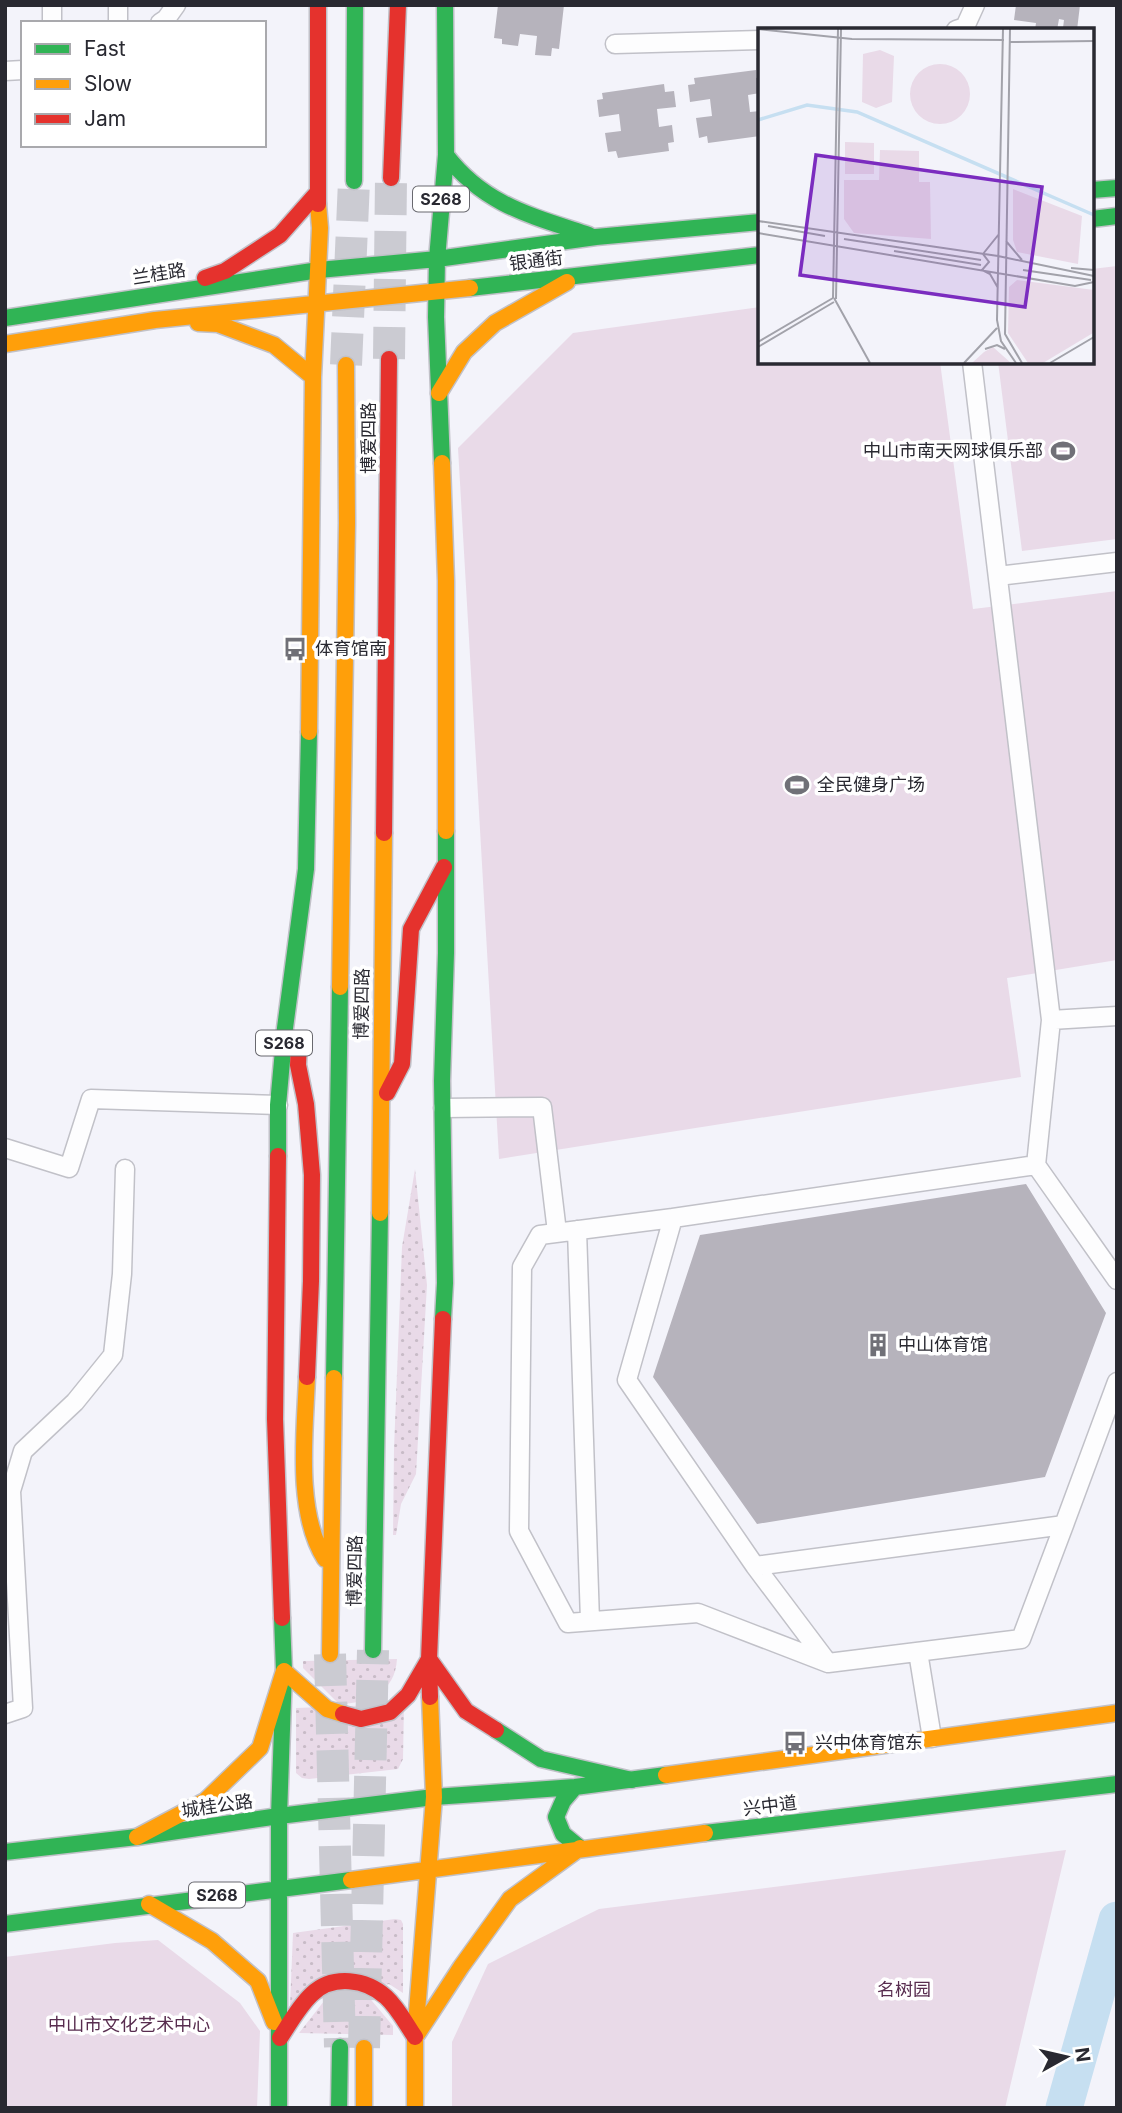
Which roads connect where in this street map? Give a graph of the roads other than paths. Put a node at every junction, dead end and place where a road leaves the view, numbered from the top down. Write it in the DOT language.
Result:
graph roads {
  1 [pos="176,5"];
  2 [pos="318,5"];
  3 [pos="355,5"];
  4 [pos="398,5"];
  5 [pos="445,5"];
  6 [pos="975,5"];
  7 [pos="163,21"];
  8 [pos="962,28"];
  9 [pos="758,40"];
  10 [pos="615,44"];
  11 [pos="446,155"];
  12 [pos="391,178"];
  13 [pos="354,181"];
  14 [pos="1117,188"];
  15 [pos="1094,190"];
  16 [pos="317,193"];
  17 [pos="1117,216"];
  18 [pos="1094,219"];
  19 [pos="758,222"];
  20 [pos="596,237"];
  21 [pos="758,256"];
  22 [pos="437,259"];
  23 [pos="319,270"];
  24 [pos="591,273"];
  25 [pos="436,292"];
  26 [pos="150,295"];
  27 [pos="318,302"];
  28 [pos="5,318"];
  29 [pos="155,320"];
  30 [pos="5,344"];
  31 [pos="389,359"];
  32 [pos="972,364"];
  33 [pos="346,365"];
  34 [pos="313,377"];
  35 [pos="439,393"];
  36 [pos="1117,562"];
  37 [pos="998,576"];
  38 [pos="446,863"];
  39 [pos="306,869"];
  40 [pos="1117,1016"];
  41 [pos="1051,1020"];
  42 [pos="278,1105"];
  43 [pos="380,1107"];
  44 [pos="443,1108"];
  45 [pos="5,1148"];
  46 [pos="1035,1165"];
  47 [pos="125,1169"];
  48 [pos="673,1217"];
  49 [pos="577,1230"];
  50 [pos="557,1232"];
  51 [pos="1117,1280"];
  52 [pos="1117,1382"];
  53 [pos="1064,1525"];
  54 [pos="755,1566"];
  55 [pos="331,1568"];
  56 [pos="590,1621"];
  57 [pos="373,1650"];
  58 [pos="918,1652"];
  59 [pos="330,1654"];
  60 [pos="429,1659"];
  61 [pos="828,1663"];
  62 [pos="284,1671"];
  63 [pos="5,1714"];
  64 [pos="1113,1714"];
  65 [pos="932,1738"];
  66 [pos="632,1780"];
  67 [pos="1117,1784"];
  68 [pos="575,1787"];
  69 [pos="434,1797"];
  70 [pos="279,1816"];
  71 [pos="137,1837"];
  72 [pos="580,1848"];
  73 [pos="5,1852"];
  74 [pos="429,1870"];
  75 [pos="279,1888"];
  76 [pos="149,1904"];
  77 [pos="5,1924"];
  78 [pos="415,2037"];
  79 [pos="280,2038"];
  80 [pos="340,2047"];
  81 [pos="364,2048"];
  82 [pos="279,2108"];
  83 [pos="339,2108"];
  84 [pos="364,2108"];
  85 [pos="415,2108"];
  1 -- 7 [label="street"];
  2 -- 16 [label="main road, S268"];
  3 -- 13 [label="main road"];
  4 -- 12 [label="main road, S268"];
  5 -- 11 [label="main road, S268"];
  6 -- 8 [label="street"];
  9 -- 10 [label="street"];
  11 -- 20 [label="main road"];
  11 -- 22 [label="main road, S268"];
  14 -- 15 [label="main road"];
  16 -- 23 [label="main road, S268"];
  16 -- 26 [label="main road"];
  17 -- 18 [label="main road"];
  19 -- 20 [label="main road, 银通街"];
  20 -- 22 [label="main road, 银通街"];
  21 -- 24 [label="main road, 银通街"];
  22 -- 23 [label="main road, 银通街"];
  22 -- 25 [label="main road, S268"];
  23 -- 26 [label="main road, 兰桂路"];
  23 -- 27 [label="main road, S268"];
  24 -- 25 [label="main road, 银通街"];
  24 -- 35 [label="main road"];
  25 -- 27 [label="main road, 银通街"];
  25 -- 35 [label="main road, S268"];
  26 -- 28 [label="main road, 兰桂路"];
  27 -- 29 [label="main road"];
  27 -- 34 [label="main road, S268"];
  29 -- 30 [label="main road"];
  29 -- 34 [label="main road"];
  31 -- 43 [label="main road, 博爱四路"];
  32 -- 37 [label="street"];
  33 -- 55 [label="main road, 博爱四路"];
  34 -- 39 [label="main road, S268"];
  35 -- 38 [label="main road, S268"];
  36 -- 37 [label="street"];
  37 -- 41 [label="street"];
  38 -- 43 [label="main road"];
  38 -- 44 [label="main road, S268"];
  39 -- 42 [label="main road, S268"];
  39 -- 55 [label="main road"];
  40 -- 41 [label="street"];
  41 -- 46 [label="street"];
  42 -- 45 [label="street"];
  42 -- 62 [label="main road, S268"];
  43 -- 57 [label="main road, 博爱四路"];
  44 -- 50 [label="street"];
  44 -- 60 [label="main road, S268"];
  46 -- 48 [label="street"];
  46 -- 51 [label="street"];
  47 -- 63 [label="street"];
  48 -- 49 [label="street"];
  48 -- 54 [label="street"];
  49 -- 50 [label="street"];
  49 -- 56 [label="street"];
  50 -- 56 [label="street"];
  52 -- 53 [label="street"];
  53 -- 54 [label="street"];
  53 -- 58 [label="street"];
  54 -- 61 [label="street"];
  55 -- 59 [label="main road, 博爱四路"];
  56 -- 61 [label="street"];
  58 -- 61 [label="street"];
  58 -- 65 [label="street"];
  60 -- 62 [label="main road"];
  60 -- 66 [label="main road"];
  60 -- 69 [label="main road, S268"];
  62 -- 70 [label="main road, S268"];
  62 -- 71 [label="main road, S268"];
  64 -- 65 [label="main road"];
  65 -- 66 [label="main road"];
  66 -- 68 [label="main road"];
  67 -- 72 [label="main road, 兴中道"];
  68 -- 69 [label="main road"];
  68 -- 72 [label="main road"];
  69 -- 70 [label="main road, 城桂公路 / S268"];
  69 -- 74 [label="main road, S268"];
  70 -- 71 [label="main road, 城桂公路 / S268"];
  70 -- 75 [label="main road, S268"];
  71 -- 73 [label="main road, 城桂公路 / S268"];
  72 -- 74 [label="main road, 兴中道"];
  72 -- 78 [label="main road"];
  74 -- 75 [label="main road, S268"];
  74 -- 78 [label="main road"];
  75 -- 76 [label="main road, S268"];
  75 -- 79 [label="main road"];
  76 -- 77 [label="main road, S268"];
  76 -- 79 [label="main road"];
  78 -- 79 [label="main road"];
  78 -- 85 [label="main road"];
  79 -- 82 [label="main road"];
  80 -- 83 [label="main road"];
  81 -- 84 [label="main road"];
}
